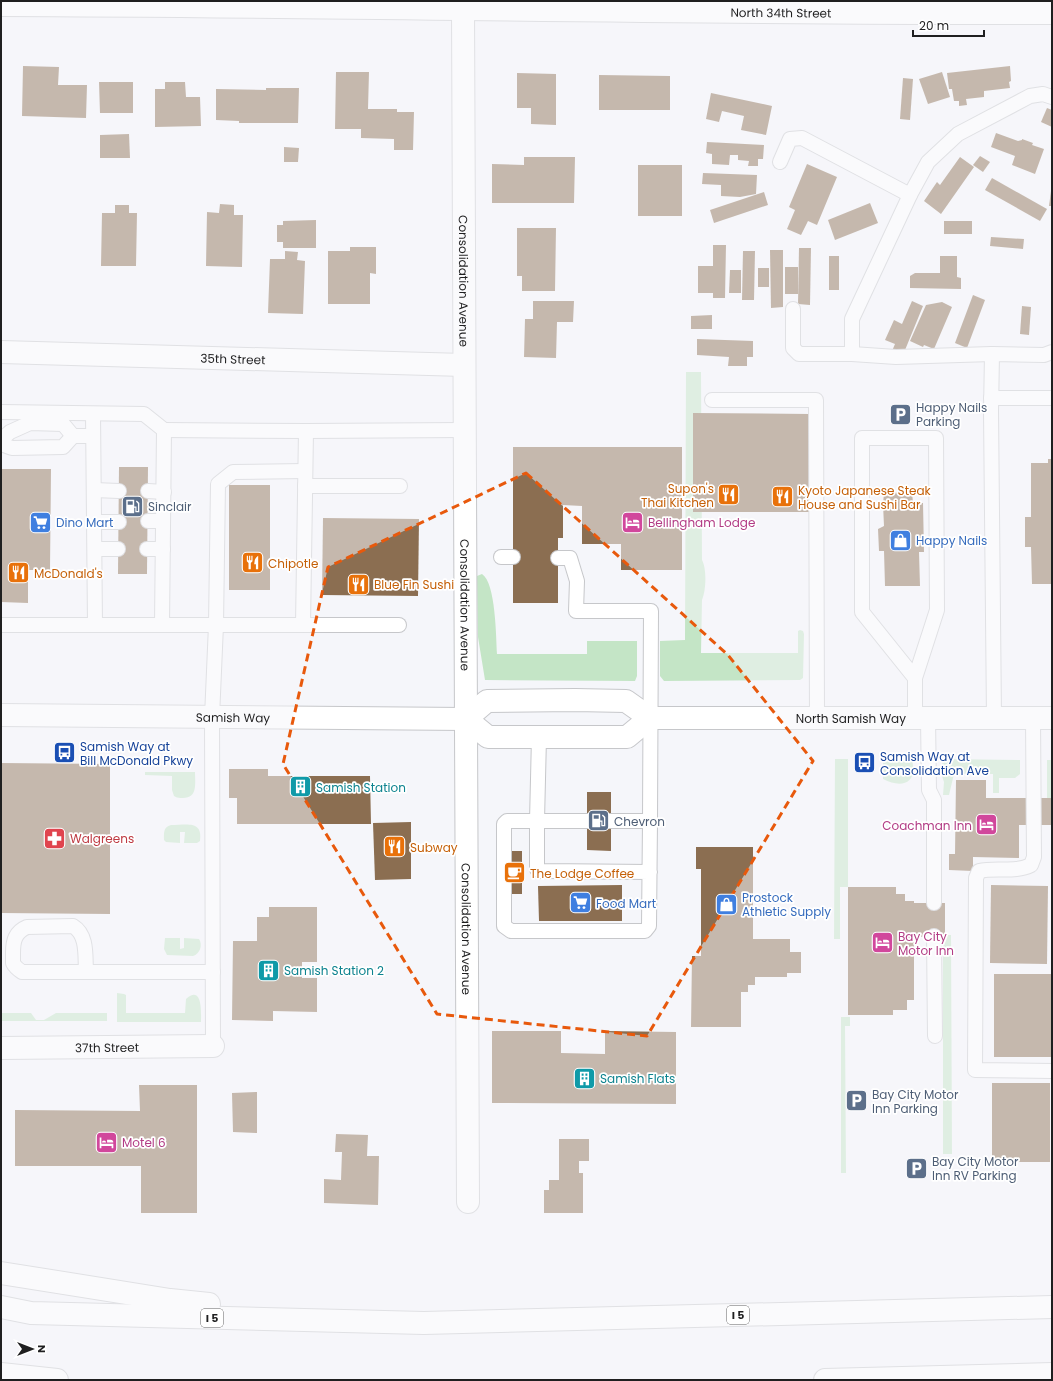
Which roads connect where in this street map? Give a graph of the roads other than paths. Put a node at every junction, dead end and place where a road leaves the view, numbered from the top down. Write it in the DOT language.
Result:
graph roads {
  1 [pos="104,3"];
  2 [pos="1,5"];
  3 [pos="463,5"];
  4 [pos="570,5"];
  5 [pos="711,6"];
  6 [pos="837,7"];
  7 [pos="1052,13"];
  8 [pos="1052,97"];
  9 [pos="780,162"];
  10 [pos="910,195"];
  11 [pos="793,309"];
  12 [pos="1,352"];
  13 [pos="1052,352"];
  14 [pos="852,354"];
  15 [pos="992,354"];
  16 [pos="464,365"];
  17 [pos="991,398"];
  18 [pos="1052,398"];
  19 [pos="712,400"];
  20 [pos="1,412"];
  21 [pos="93,414"];
  22 [pos="164,430"];
  23 [pos="464,430"];
  24 [pos="306,432"];
  25 [pos="73,436"];
  26 [pos="93,436"];
  27 [pos="1,440"];
  28 [pos="1,444"];
  29 [pos="306,471"];
  30 [pos="306,486"];
  31 [pos="400,486"];
  32 [pos="94,490"];
  33 [pos="119,491"];
  34 [pos="148,492"];
  35 [pos="164,492"];
  36 [pos="148,521"];
  37 [pos="163,521"];
  38 [pos="94,522"];
  39 [pos="119,522"];
  40 [pos="94,549"];
  41 [pos="118,549"];
  42 [pos="147,549"];
  43 [pos="163,549"];
  44 [pos="558,558"];
  45 [pos="1,625"];
  46 [pos="95,625"];
  47 [pos="162,625"];
  48 [pos="216,625"];
  49 [pos="303,625"];
  50 [pos="399,625"];
  51 [pos="915,678"];
  52 [pos="1,715"];
  53 [pos="212,717"];
  54 [pos="650,718"];
  55 [pos="817,718"];
  56 [pos="922,718"];
  57 [pos="994,718"];
  58 [pos="1043,718"];
  59 [pos="466,719"];
  60 [pos="539,737"];
  61 [pos="537,821"];
  62 [pos="650,821"];
  63 [pos="650,872"];
  64 [pos="934,902"];
  65 [pos="934,936"];
  66 [pos="86,972"];
  67 [pos="213,972"];
  68 [pos="935,1036"];
  69 [pos="213,1046"];
  70 [pos="1,1048"];
  71 [pos="1052,1071"];
  72 [pos="468,1202"];
  73 [pos="1,1273"];
  74 [pos="1,1307"];
  75 [pos="1052,1307"];
  76 [pos="424,1323"];
  77 [pos="1,1374"];
  78 [pos="1052,1374"];
  79 [pos="57,1380"];
  80 [pos="825,1380"];
  1 -- 2 [label="main road, North 34th Street"];
  1 -- 3 [label="main road, North 34th Street"];
  3 -- 4 [label="main road, North 34th Street"];
  3 -- 16 [label="main road, Consolidation Avenue"];
  4 -- 5 [label="main road, North 34th Street"];
  5 -- 6 [label="main road, North 34th Street"];
  6 -- 7 [label="main road, North 34th Street"];
  8 -- 10 [label="lane"];
  9 -- 10 [label="lane"];
  10 -- 14 [label="lane"];
  11 -- 14 [label="lane"];
  12 -- 16 [label="main road, 35th Street"];
  13 -- 15 [label="lane"];
  14 -- 15 [label="lane"];
  15 -- 17 [label="lane"];
  16 -- 23 [label="main road, Consolidation Avenue"];
  17 -- 18 [label="lane"];
  17 -- 57 [label="lane"];
  19 -- 55 [label="lane"];
  20 -- 21 [label="lane"];
  21 -- 22 [label="lane"];
  21 -- 26 [label="lane"];
  22 -- 24 [label="lane"];
  22 -- 35 [label="lane"];
  23 -- 24 [label="lane"];
  23 -- 59 [label="main road, Consolidation Avenue"];
  24 -- 29 [label="lane"];
  25 -- 26 [label="lane"];
  25 -- 27 [label="lane"];
  25 -- 28 [label="lane"];
  26 -- 32 [label="lane"];
  29 -- 30 [label="lane"];
  29 -- 48 [label="lane"];
  30 -- 31 [label="lane"];
  30 -- 49 [label="lane"];
  32 -- 33 [label="lane"];
  32 -- 38 [label="lane"];
  34 -- 35 [label="lane"];
  35 -- 37 [label="lane"];
  36 -- 37 [label="lane"];
  37 -- 43 [label="lane"];
  38 -- 39 [label="lane"];
  38 -- 40 [label="lane"];
  40 -- 41 [label="lane"];
  40 -- 46 [label="lane"];
  42 -- 43 [label="lane"];
  43 -- 47 [label="lane"];
  44 -- 54 [label="lane"];
  45 -- 46 [label="lane"];
  46 -- 47 [label="lane"];
  47 -- 48 [label="lane"];
  48 -- 49 [label="lane"];
  48 -- 53 [label="lane"];
  49 -- 50 [label="lane"];
  51 -- 51 [label="lane"];
  51 -- 56 [label="lane"];
  52 -- 53 [label="main road, Samish Way"];
  53 -- 59 [label="main road, Samish Way"];
  53 -- 67 [label="lane"];
  54 -- 55 [label="main road, North Samish Way"];
  54 -- 59 [label="main road"];
  54 -- 60 [label="main road"];
  54 -- 62 [label="lane"];
  55 -- 56 [label="main road, North Samish Way"];
  56 -- 57 [label="main road, North Samish Way"];
  56 -- 64 [label="lane"];
  57 -- 58 [label="main road, North Samish Way"];
  58 -- 71 [label="lane"];
  59 -- 60 [label="main road"];
  59 -- 72 [label="main road, Consolidation Avenue"];
  60 -- 61 [label="lane"];
  61 -- 62 [label="lane"];
  61 -- 63 [label="lane"];
  61 -- 63 [label="lane"];
  62 -- 63 [label="lane"];
  65 -- 68 [label="lane"];
  66 -- 66 [label="lane"];
  66 -- 67 [label="lane"];
  67 -- 69 [label="lane"];
  69 -- 70 [label="main road, 37th Street"];
  73 -- 76 [label="main road"];
  74 -- 76 [label="main road, I 5"];
  75 -- 76 [label="main road, I 5"];
  77 -- 79 [label="main road"];
  78 -- 80 [label="main road"];
}
